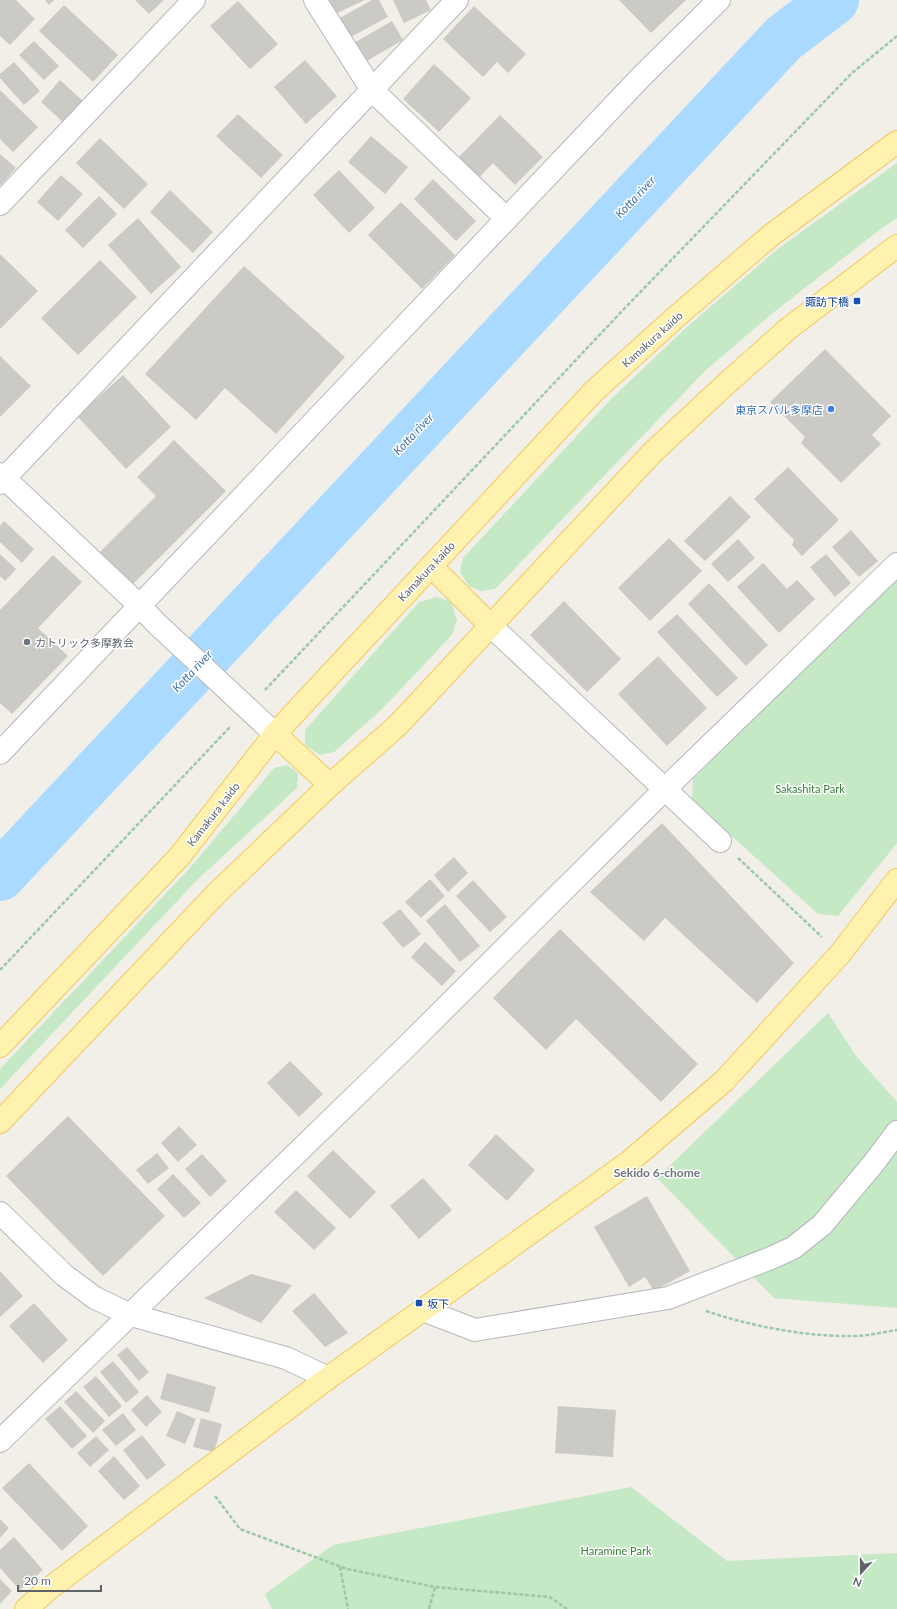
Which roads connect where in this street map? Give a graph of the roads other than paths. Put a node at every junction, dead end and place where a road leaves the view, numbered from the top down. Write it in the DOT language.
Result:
graph roads {
  1 [pos="194,0"];
  2 [pos="315,0"];
  3 [pos="457,0"];
  4 [pos="719,0"];
  5 [pos="372,90"];
  6 [pos="897,142"];
  7 [pos="0,204"];
  8 [pos="507,219"];
  9 [pos="897,246"];
  10 [pos="1,478"];
  11 [pos="897,564"];
  12 [pos="431,566"];
  13 [pos="139,605"];
  14 [pos="491,626"];
  15 [pos="276,734"];
  16 [pos="0,753"];
  17 [pos="330,785"];
  18 [pos="665,789"];
  19 [pos="720,841"];
  20 [pos="897,880"];
  21 [pos="0,1046"];
  22 [pos="0,1122"];
  23 [pos="897,1132"];
  24 [pos="0,1213"];
  25 [pos="423,1310"];
  26 [pos="131,1315"];
  27 [pos="328,1378"];
  28 [pos="0,1441"];
  29 [pos="26,1609"];
  1 -- 7 [label="street"];
  2 -- 5 [label="street"];
  3 -- 5 [label="street"];
  4 -- 8 [label="street"];
  5 -- 8 [label="street"];
  5 -- 10 [label="street"];
  6 -- 12 [label="main road, Kamakura kaido"];
  8 -- 13 [label="street"];
  9 -- 14 [label="main road"];
  10 -- 13 [label="street"];
  11 -- 18 [label="street"];
  12 -- 14 [label="main road"];
  12 -- 15 [label="main road, Kamakura kaido"];
  13 -- 15 [label="street"];
  13 -- 16 [label="street"];
  14 -- 17 [label="main road"];
  14 -- 18 [label="street"];
  15 -- 17 [label="main road"];
  15 -- 21 [label="main road, Kamakura kaido"];
  17 -- 22 [label="main road"];
  18 -- 19 [label="street"];
  18 -- 26 [label="street"];
  20 -- 25 [label="main road"];
  23 -- 25 [label="street"];
  24 -- 26 [label="street"];
  25 -- 27 [label="main road"];
  26 -- 27 [label="street"];
  26 -- 28 [label="street"];
  27 -- 29 [label="main road"];
}
